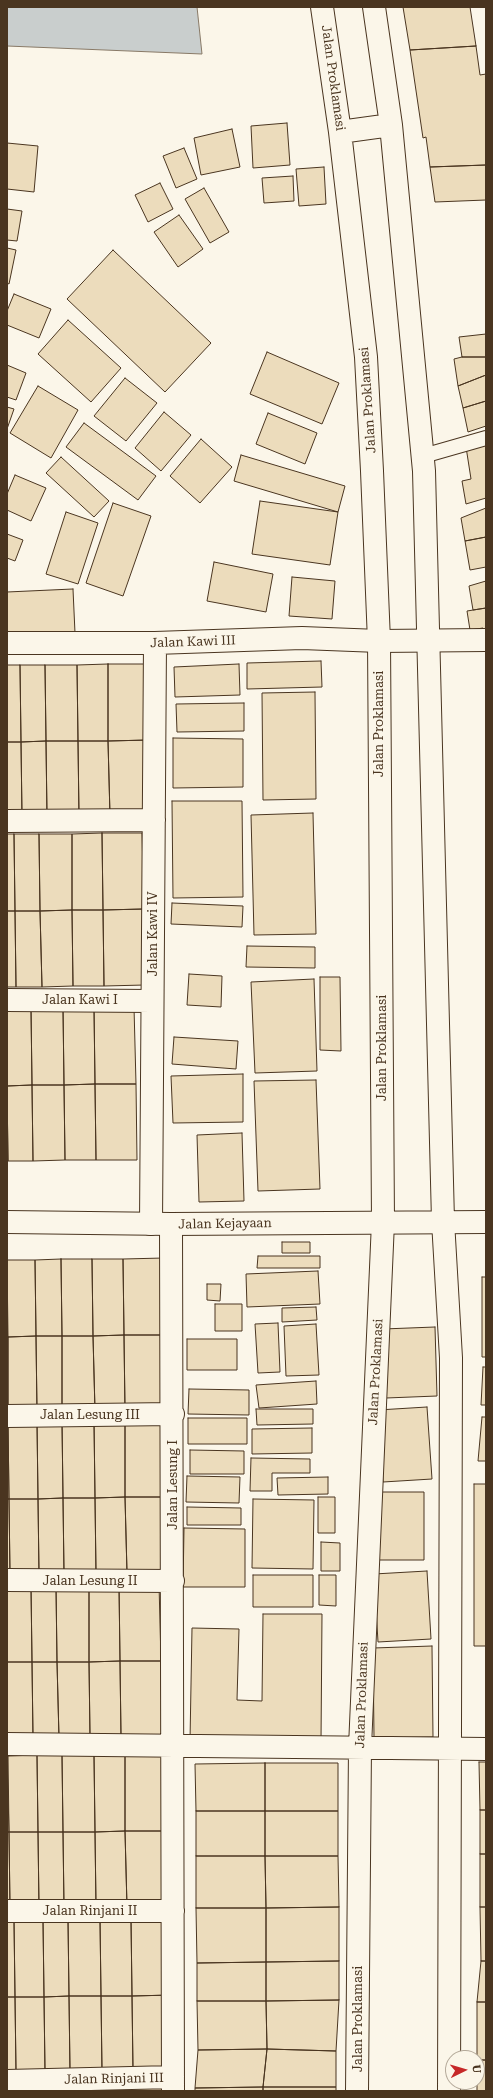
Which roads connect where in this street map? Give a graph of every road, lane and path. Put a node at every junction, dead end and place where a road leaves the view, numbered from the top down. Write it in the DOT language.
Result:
graph roads {
  1 [pos="322,7"];
  2 [pos="374,7"];
  3 [pos="391,125"];
  4 [pos="340,132"];
  5 [pos="486,438"];
  6 [pos="423,456"];
  7 [pos="486,640"];
  8 [pos="379,641"];
  9 [pos="430,642"];
  10 [pos="155,643"];
  11 [pos="7,644"];
  12 [pos="154,820"];
  13 [pos="7,821"];
  14 [pos="7,1000"];
  15 [pos="152,1001"];
  16 [pos="443,1221"];
  17 [pos="7,1222"];
  18 [pos="383,1222"];
  19 [pos="486,1222"];
  20 [pos="161,1224"];
  21 [pos="173,1414"];
  22 [pos="7,1416"];
  23 [pos="7,1580"];
  24 [pos="173,1581"];
  25 [pos="7,1744"];
  26 [pos="174,1745"];
  27 [pos="360,1747"];
  28 [pos="449,1747"];
  29 [pos="486,1749"];
  30 [pos="7,1911"];
  31 [pos="173,1911"];
  32 [pos="7,2081"];
  33 [pos="173,2084"];
  34 [pos="357,2091"];
  35 [pos="449,2091"];
  1 -- 4 [label="street, Jalan Proklamasi"];
  2 -- 3 [label="street"];
  3 -- 4 [label="street"];
  3 -- 6 [label="street"];
  4 -- 8 [label="street, Jalan Proklamasi"];
  5 -- 6 [label="lane"];
  6 -- 9 [label="street"];
  7 -- 9 [label="street, Jalan Kawi III"];
  8 -- 9 [label="street, Jalan Kawi III"];
  8 -- 10 [label="street, Jalan Kawi III"];
  8 -- 18 [label="street, Jalan Proklamasi"];
  9 -- 16 [label="street"];
  10 -- 11 [label="street, Jalan Kawi III"];
  10 -- 12 [label="street, Jalan Kawi IV"];
  12 -- 13 [label="street"];
  12 -- 15 [label="street, Jalan Kawi IV"];
  14 -- 15 [label="street, Jalan Kawi I"];
  15 -- 20 [label="street, Jalan Kawi IV"];
  16 -- 18 [label="street, Jalan Kejayaan"];
  16 -- 19 [label="street, Jalan Kejayaan"];
  16 -- 28 [label="street"];
  17 -- 20 [label="street, Jalan Kejayaan"];
  18 -- 20 [label="street, Jalan Kejayaan"];
  18 -- 27 [label="street, Jalan Proklamasi"];
  20 -- 21 [label="street, Jalan Lesung I"];
  21 -- 22 [label="street, Jalan Lesung III"];
  21 -- 24 [label="street, Jalan Lesung I"];
  23 -- 24 [label="street, Jalan Lesung II"];
  24 -- 26 [label="street, Jalan Lesung I"];
  25 -- 26 [label="street"];
  26 -- 27 [label="street"];
  26 -- 31 [label="street, Jalan Lesung I"];
  27 -- 28 [label="street"];
  27 -- 34 [label="street, Jalan Proklamasi"];
  28 -- 29 [label="street"];
  28 -- 35 [label="street"];
  30 -- 31 [label="street, Jalan Rinjani II"];
  31 -- 33 [label="street, Jalan Lesung I"];
  32 -- 33 [label="street, Jalan Rinjani III"];
}
